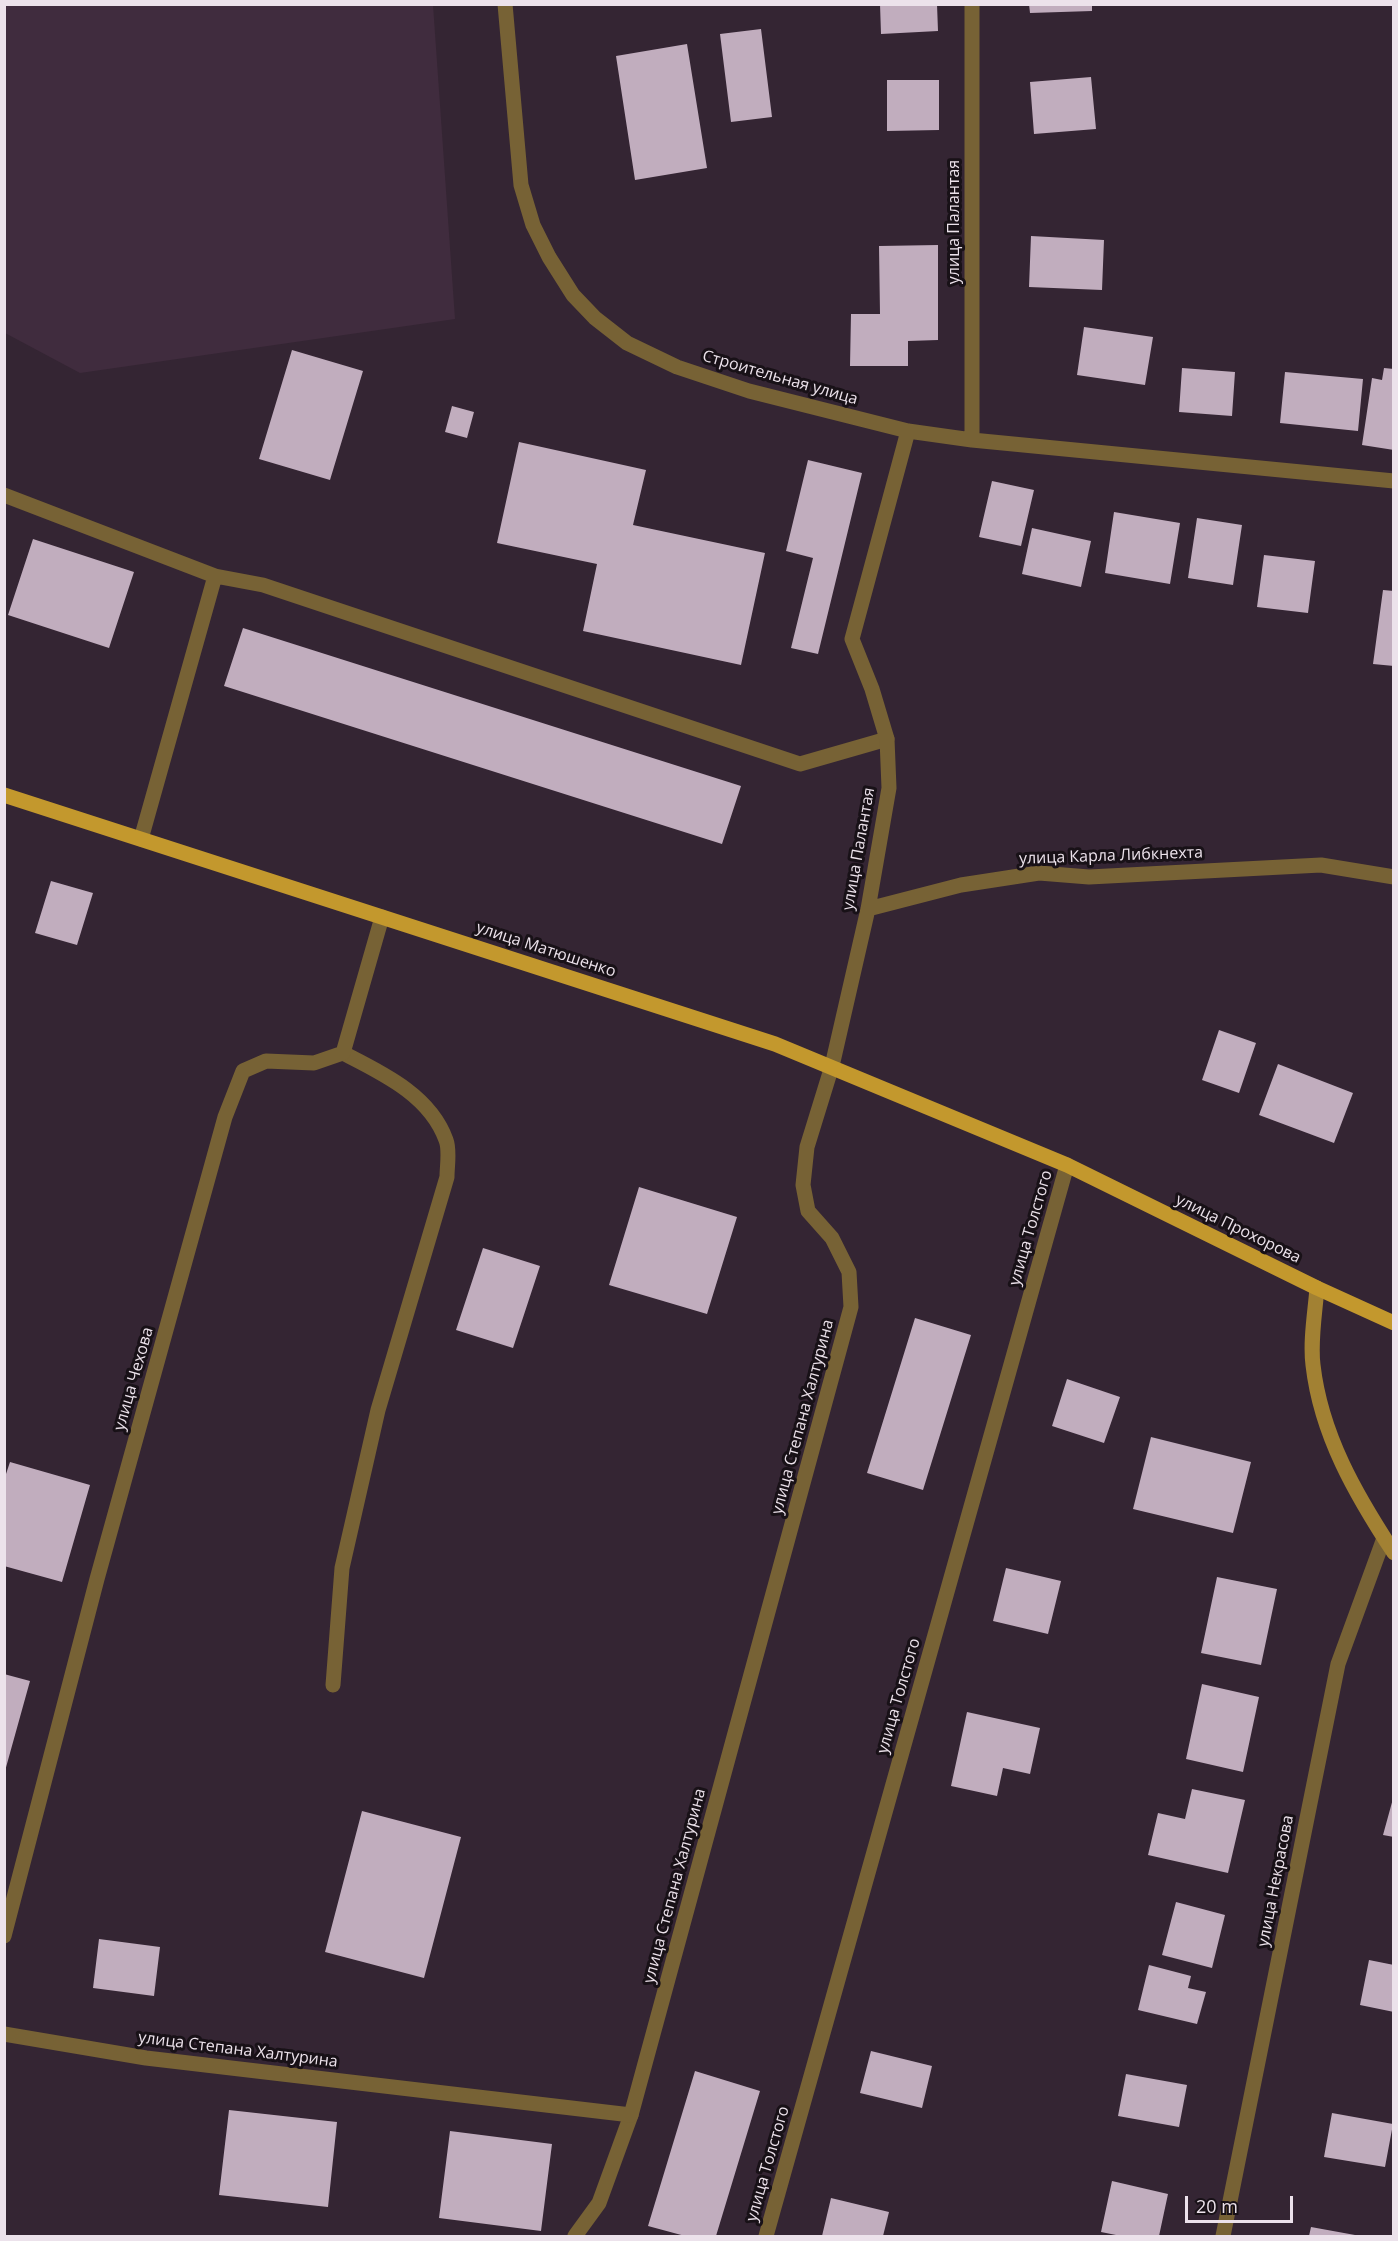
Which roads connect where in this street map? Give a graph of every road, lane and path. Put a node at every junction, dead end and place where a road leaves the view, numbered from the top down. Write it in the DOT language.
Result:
graph roads {
  1 [pos="505,4"];
  2 [pos="972,4"];
  3 [pos="908,431"];
  4 [pos="972,440"];
  5 [pos="1394,481"];
  6 [pos="4,495"];
  7 [pos="214,576"];
  8 [pos="887,739"];
  9 [pos="4,795"];
  10 [pos="141,839"];
  11 [pos="1394,877"];
  12 [pos="868,909"];
  13 [pos="381,917"];
  14 [pos="343,1053"];
  15 [pos="832,1066"];
  16 [pos="1067,1165"];
  17 [pos="1317,1288"];
  18 [pos="1394,1323"];
  19 [pos="1383,1538"];
  20 [pos="1394,1553"];
  21 [pos="333,1685"];
  22 [pos="4,1936"];
  23 [pos="4,2034"];
  24 [pos="631,2115"];
  25 [pos="575,2236"];
  26 [pos="766,2236"];
  27 [pos="1223,2236"];
  1 -- 3 [label="street, Строительная улица"];
  2 -- 4 [label="street, улица Палантая"];
  3 -- 4 [label="street"];
  3 -- 8 [label="street, улица Палантая"];
  4 -- 5 [label="street"];
  6 -- 7 [label="street"];
  7 -- 8 [label="street"];
  7 -- 10 [label="street"];
  8 -- 12 [label="street, улица Палантая"];
  9 -- 10 [label="main road, улица Матюшенко"];
  10 -- 13 [label="main road, улица Матюшенко"];
  11 -- 12 [label="street, улица Карла Либкнехта"];
  12 -- 15 [label="street, улица Палантая"];
  13 -- 14 [label="street"];
  13 -- 15 [label="main road, улица Матюшенко"];
  14 -- 21 [label="street"];
  14 -- 22 [label="street, улица Чехова"];
  15 -- 16 [label="main road, улица Матюшенко"];
  15 -- 24 [label="street, улица Степана Халтурина"];
  16 -- 17 [label="main road, улица Прохорова"];
  16 -- 26 [label="street, улица Толстого"];
  17 -- 18 [label="main road, улица Прохорова"];
  17 -- 19 [label="main road"];
  19 -- 20 [label="main road"];
  19 -- 27 [label="street, улица Некрасова"];
  23 -- 24 [label="street, улица Степана Халтурина"];
  24 -- 25 [label="street"];
}
